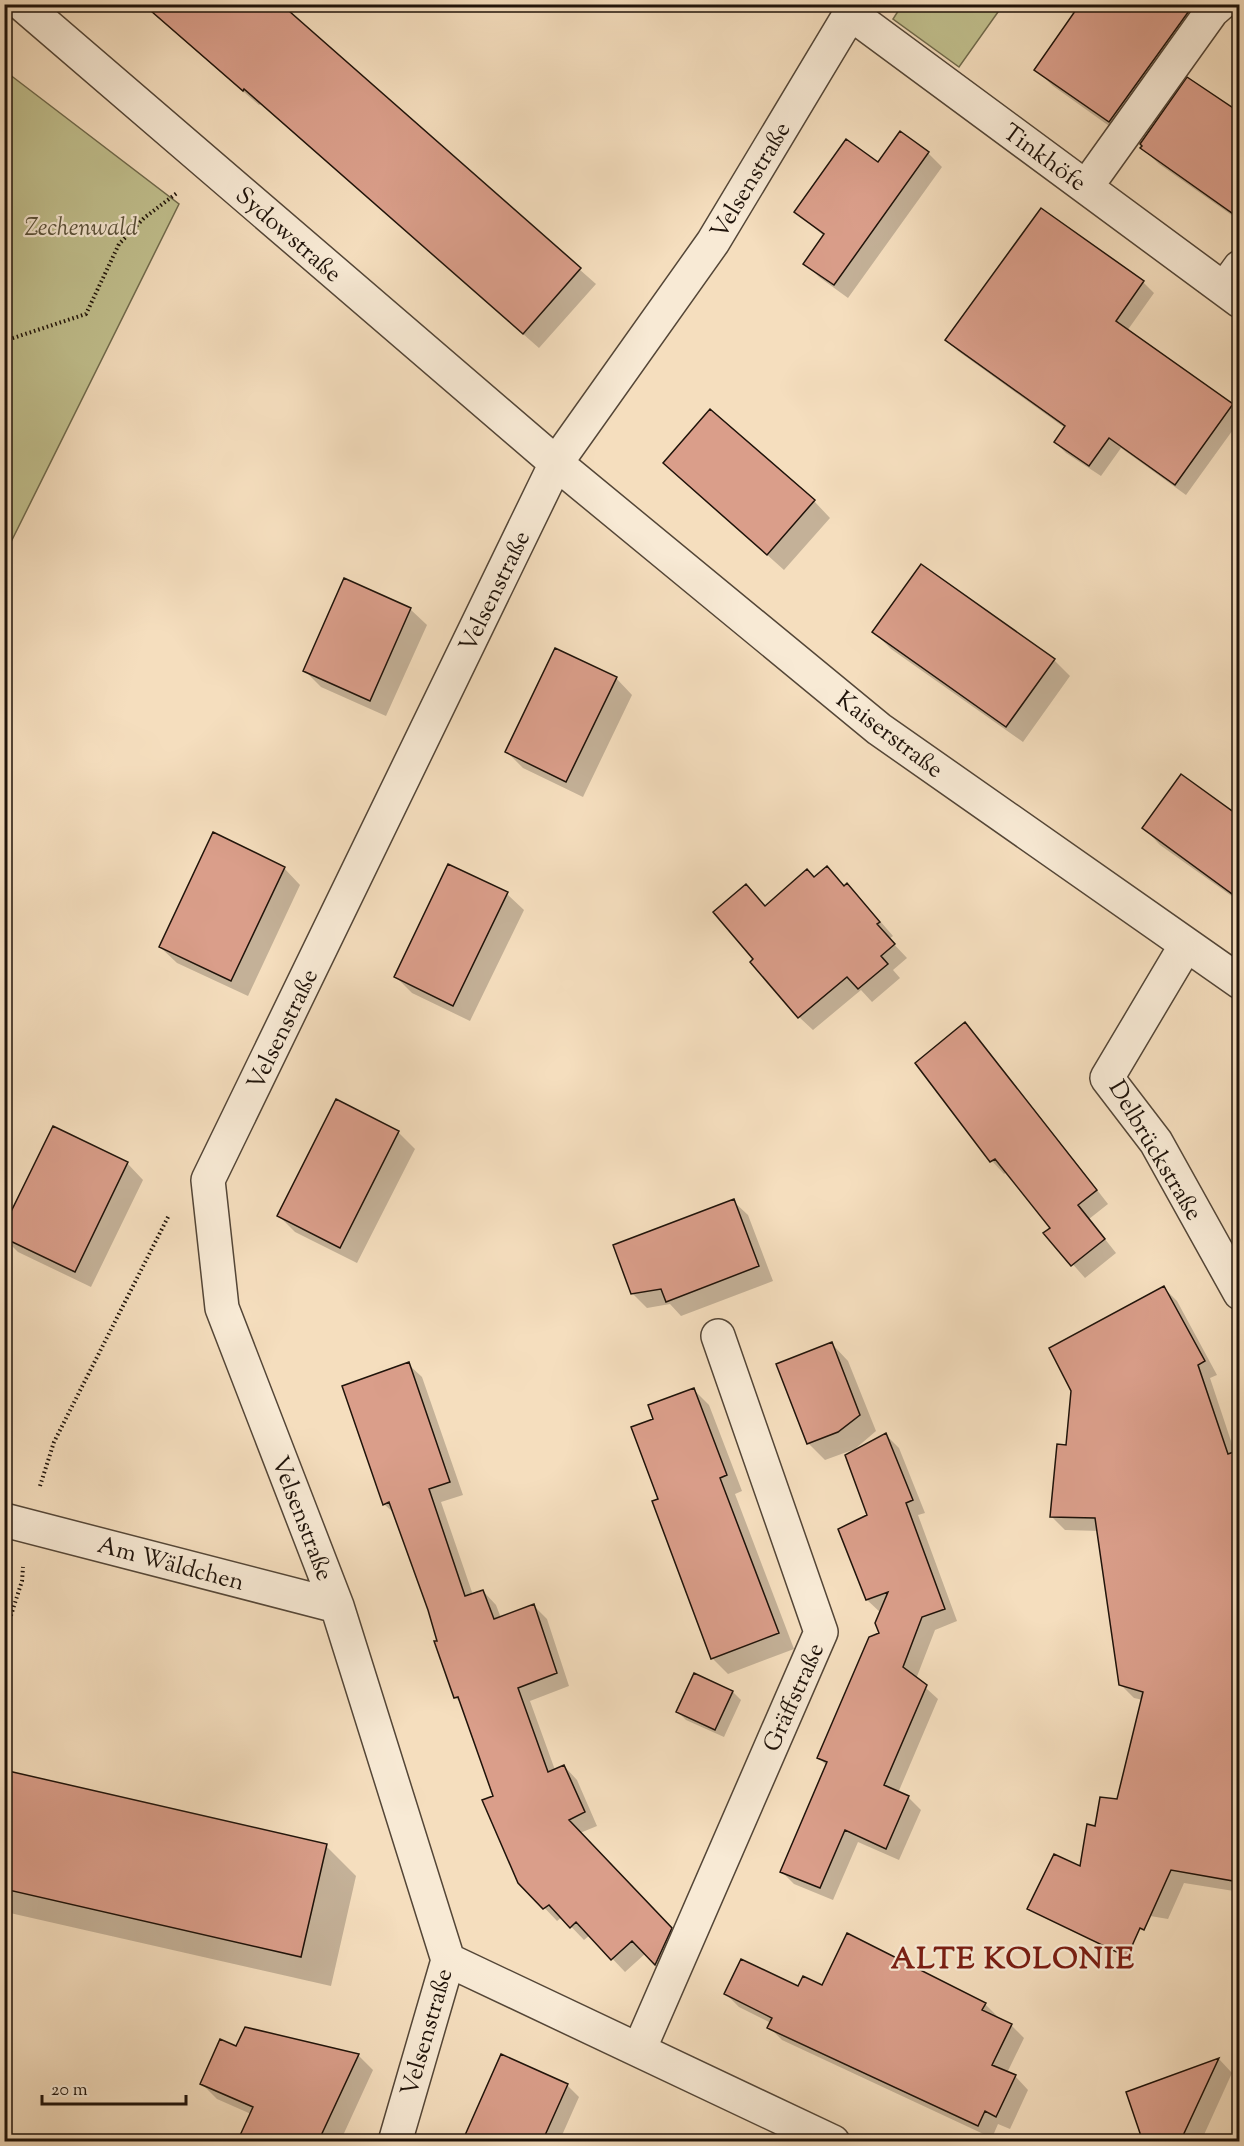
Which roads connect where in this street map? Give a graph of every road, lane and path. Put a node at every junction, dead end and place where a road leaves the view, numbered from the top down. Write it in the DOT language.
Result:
graph roads {
  1 [pos="21,4"];
  2 [pos="1220,4"];
  3 [pos="853,9"];
  4 [pos="210,166"];
  5 [pos="1086,187"];
  6 [pos="1234,286"];
  7 [pos="4,341"];
  8 [pos="556,464"];
  9 [pos="1186,945"];
  10 [pos="1239,982"];
  11 [pos="208,1180"];
  12 [pos="1239,1293"];
  13 [pos="718,1336"];
  14 [pos="16,1523"];
  15 [pos="337,1606"];
  16 [pos="4,1637"];
  17 [pos="448,1960"];
  18 [pos="639,2050"];
  19 [pos="395,2142"];
  20 [pos="833,2142"];
  1 -- 4 [label="street, Sydowstraße"];
  2 -- 5 [label="street"];
  3 -- 5 [label="street, Tinkhöfe"];
  3 -- 8 [label="street, Velsenstraße"];
  4 -- 7 [label="path"];
  4 -- 8 [label="street, Sydowstraße"];
  5 -- 6 [label="street, Tinkhöfe"];
  8 -- 9 [label="street, Kaiserstraße"];
  8 -- 11 [label="street, Velsenstraße"];
  9 -- 10 [label="street, Kaiserstraße"];
  9 -- 12 [label="street, Delbrückstraße"];
  11 -- 14 [label="path"];
  11 -- 15 [label="street, Velsenstraße"];
  13 -- 18 [label="street, Gräffstraße"];
  14 -- 15 [label="street, Am Wäldchen"];
  14 -- 16 [label="path"];
  15 -- 17 [label="street, Velsenstraße"];
  17 -- 18 [label="street"];
  17 -- 19 [label="street, Velsenstraße"];
  18 -- 20 [label="street"];
}
